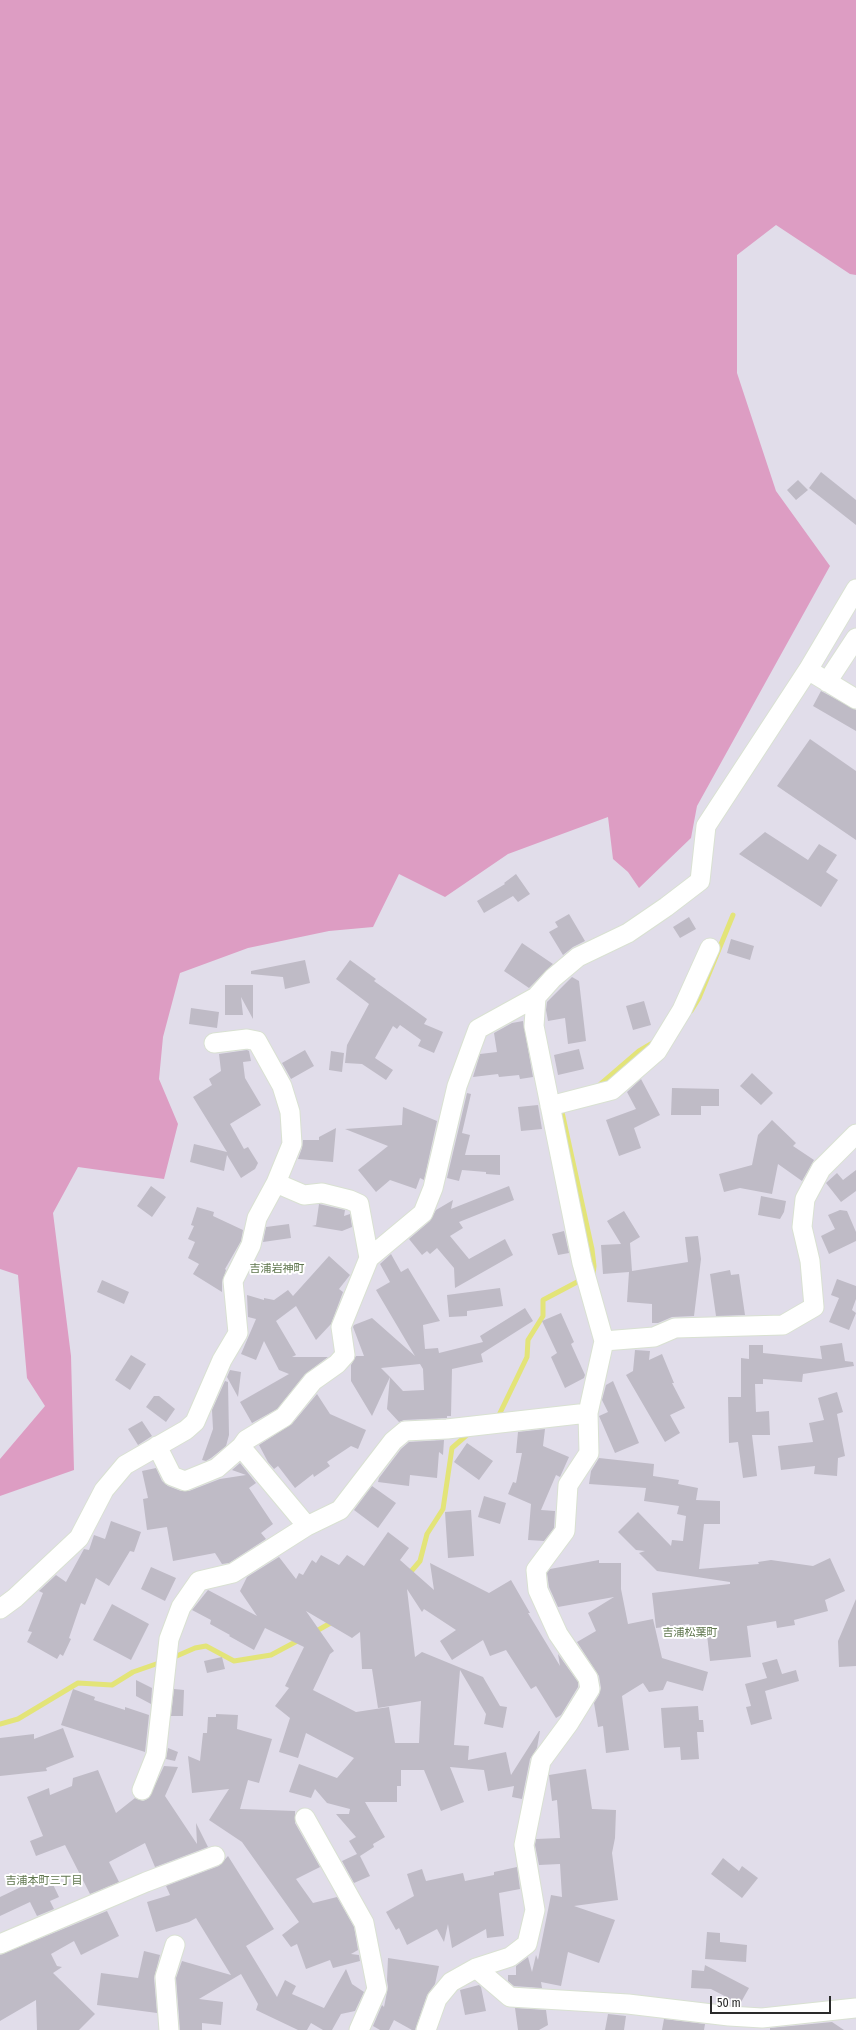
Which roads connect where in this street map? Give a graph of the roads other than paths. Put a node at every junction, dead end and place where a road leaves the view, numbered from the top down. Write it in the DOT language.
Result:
graph roads {
  1 [pos="856,589"];
  2 [pos="856,638"];
  3 [pos="808,670"];
  4 [pos="827,682"];
  5 [pos="856,699"];
  6 [pos="710,948"];
  7 [pos="536,997"];
  8 [pos="214,1043"];
  9 [pos="550,1106"];
  10 [pos="856,1134"];
  11 [pos="276,1183"];
  12 [pos="369,1258"];
  13 [pos="604,1341"];
  14 [pos="588,1413"];
  15 [pos="157,1446"];
  16 [pos="241,1447"];
  17 [pos="307,1526"];
  18 [pos="0,1609"];
  19 [pos="142,1790"];
  20 [pos="305,1818"];
  21 [pos="215,1856"];
  22 [pos="0,1944"];
  23 [pos="176,1945"];
  24 [pos="476,1968"];
  25 [pos="856,2008"];
  26 [pos="169,2030"];
  27 [pos="359,2030"];
  28 [pos="426,2030"];
  1 -- 3 [label="street"];
  2 -- 4 [label="street"];
  3 -- 4 [label="street"];
  3 -- 7 [label="street"];
  4 -- 5 [label="street"];
  6 -- 9 [label="street"];
  7 -- 9 [label="street"];
  7 -- 12 [label="street"];
  8 -- 11 [label="street"];
  9 -- 13 [label="street"];
  10 -- 13 [label="street"];
  11 -- 12 [label="street"];
  11 -- 15 [label="street"];
  12 -- 16 [label="street"];
  13 -- 14 [label="street"];
  14 -- 17 [label="street"];
  14 -- 24 [label="street"];
  15 -- 16 [label="street"];
  15 -- 18 [label="street"];
  16 -- 17 [label="street"];
  17 -- 19 [label="street"];
  20 -- 27 [label="street"];
  21 -- 22 [label="street"];
  23 -- 26 [label="street"];
  24 -- 25 [label="street"];
  24 -- 28 [label="street"];
}
